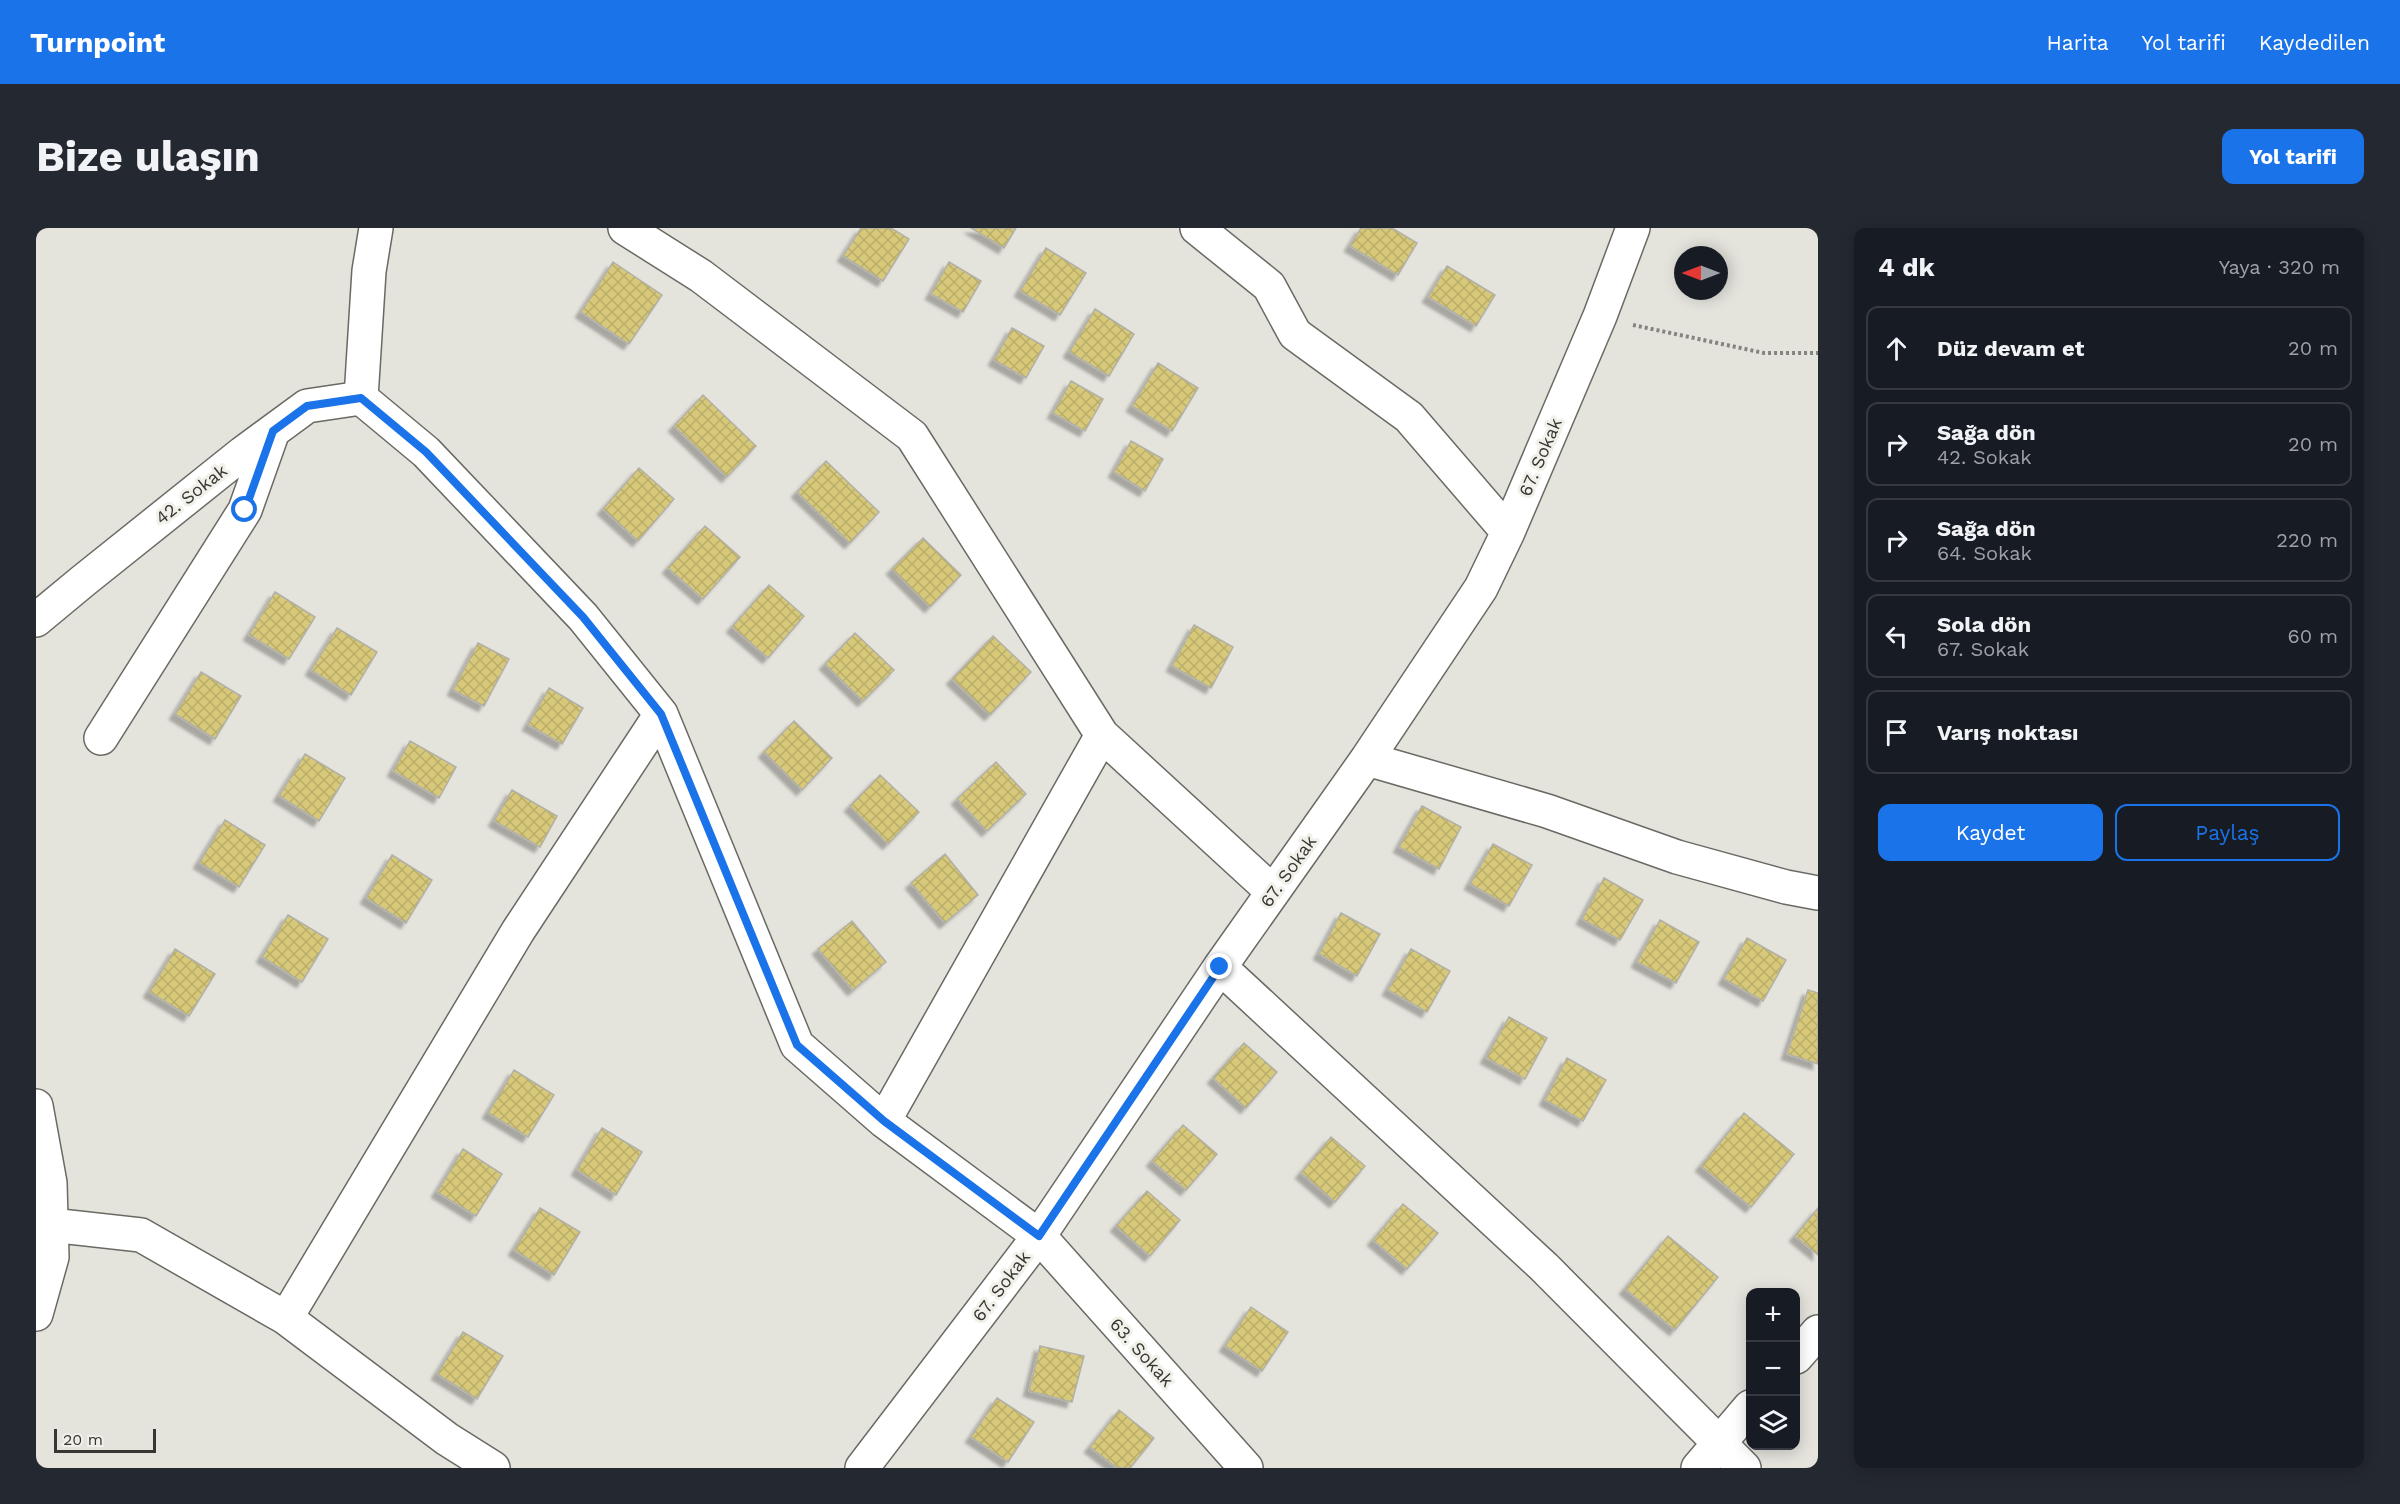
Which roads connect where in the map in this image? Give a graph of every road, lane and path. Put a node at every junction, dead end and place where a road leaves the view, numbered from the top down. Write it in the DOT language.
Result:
graph roads {
  1 [pos="376,228"];
  2 [pos="625,228"];
  3 [pos="1197,228"];
  4 [pos="1633,228"];
  5 [pos="1600,316"];
  6 [pos="1818,353"];
  7 [pos="361,398"];
  8 [pos="273,431"];
  9 [pos="1508,532"];
  10 [pos="36,620"];
  11 [pos="661,714"];
  12 [pos="1102,735"];
  13 [pos="101,738"];
  14 [pos="1367,759"];
  15 [pos="1273,892"];
  16 [pos="1818,893"];
  17 [pos="1220,967"];
  18 [pos="36,1106"];
  19 [pos="884,1121"];
  20 [pos="51,1225"];
  21 [pos="1039,1236"];
  22 [pos="36,1314"];
  23 [pos="286,1318"];
  24 [pos="1818,1332"];
  25 [pos="1800,1352"];
  26 [pos="1746,1412"];
  27 [pos="1718,1443"];
  28 [pos="493,1468"];
  29 [pos="862,1468"];
  30 [pos="1246,1468"];
  31 [pos="1698,1468"];
  32 [pos="1744,1468"];
  1 -- 7 [label="street"];
  2 -- 12 [label="street"];
  3 -- 9 [label="street"];
  4 -- 5 [label="street, 67. Sokak"];
  5 -- 6 [label="path"];
  5 -- 9 [label="street, 67. Sokak"];
  7 -- 8 [label="street, 42. Sokak"];
  7 -- 11 [label="street, 63. Sokak"];
  8 -- 10 [label="street, 42. Sokak"];
  8 -- 13 [label="street"];
  9 -- 14 [label="street, 67. Sokak"];
  11 -- 19 [label="street, 63. Sokak"];
  11 -- 23 [label="street"];
  12 -- 15 [label="street"];
  12 -- 19 [label="street"];
  14 -- 15 [label="street, 67. Sokak"];
  14 -- 16 [label="street"];
  15 -- 17 [label="street, 67. Sokak"];
  17 -- 21 [label="street, 67. Sokak"];
  17 -- 27 [label="street"];
  18 -- 20 [label="street"];
  19 -- 21 [label="street, 63. Sokak"];
  20 -- 22 [label="street"];
  20 -- 23 [label="street"];
  21 -- 29 [label="street, 67. Sokak"];
  21 -- 30 [label="street, 63. Sokak"];
  23 -- 28 [label="street"];
  24 -- 25 [label="street"];
  26 -- 27 [label="street"];
  27 -- 31 [label="street"];
  27 -- 32 [label="street"];
}
